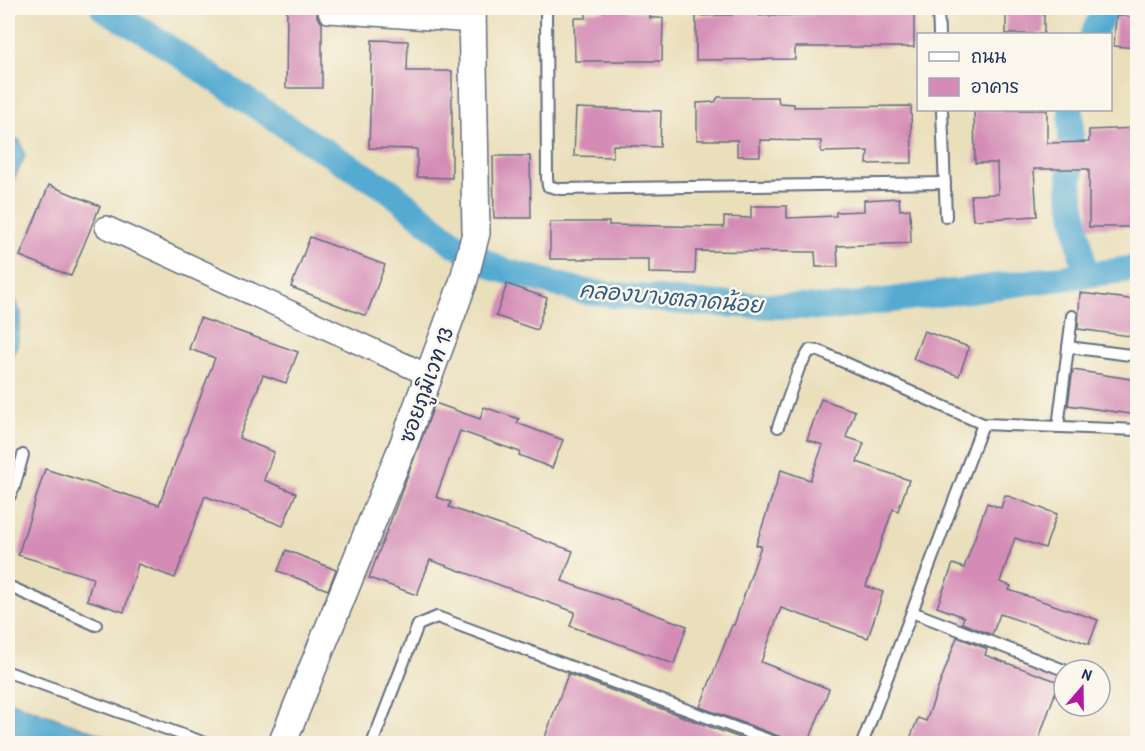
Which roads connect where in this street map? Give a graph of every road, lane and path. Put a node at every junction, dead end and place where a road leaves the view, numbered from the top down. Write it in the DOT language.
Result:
graph roads {
  1 [pos="546,8"];
  2 [pos="938,8"];
  3 [pos="329,12"];
  4 [pos="472,15"];
  5 [pos="939,33"];
  6 [pos="942,111"];
  7 [pos="945,183"];
  8 [pos="946,217"];
  9 [pos="106,227"];
  10 [pos="1072,316"];
  11 [pos="1068,347"];
  12 [pos="1137,356"];
  13 [pos="430,376"];
  14 [pos="983,424"];
  15 [pos="778,427"];
  16 [pos="1058,427"];
  17 [pos="1137,430"];
  18 [pos="23,455"];
  19 [pos="8,499"];
  20 [pos="8,586"];
  21 [pos="912,612"];
  22 [pos="96,625"];
  23 [pos="1052,665"];
  24 [pos="8,672"];
  25 [pos="208,744"];
  26 [pos="282,744"];
  27 [pos="372,744"];
  28 [pos="779,744"];
  29 [pos="862,744"];
  1 -- 7 [label="lane"];
  2 -- 5 [label="lane"];
  3 -- 4 [label="street"];
  4 -- 13 [label="street, ซอยภูมิเวท 13"];
  6 -- 7 [label="lane"];
  7 -- 8 [label="lane"];
  9 -- 13 [label="street"];
  10 -- 11 [label="lane"];
  11 -- 12 [label="lane"];
  11 -- 16 [label="lane"];
  13 -- 26 [label="street, ซอยภูมิเวท 13"];
  14 -- 15 [label="lane"];
  14 -- 16 [label="lane"];
  14 -- 21 [label="lane"];
  16 -- 17 [label="lane"];
  18 -- 19 [label="lane"];
  20 -- 22 [label="lane"];
  21 -- 23 [label="lane"];
  21 -- 29 [label="lane"];
  24 -- 25 [label="lane"];
  27 -- 28 [label="lane"];
}
